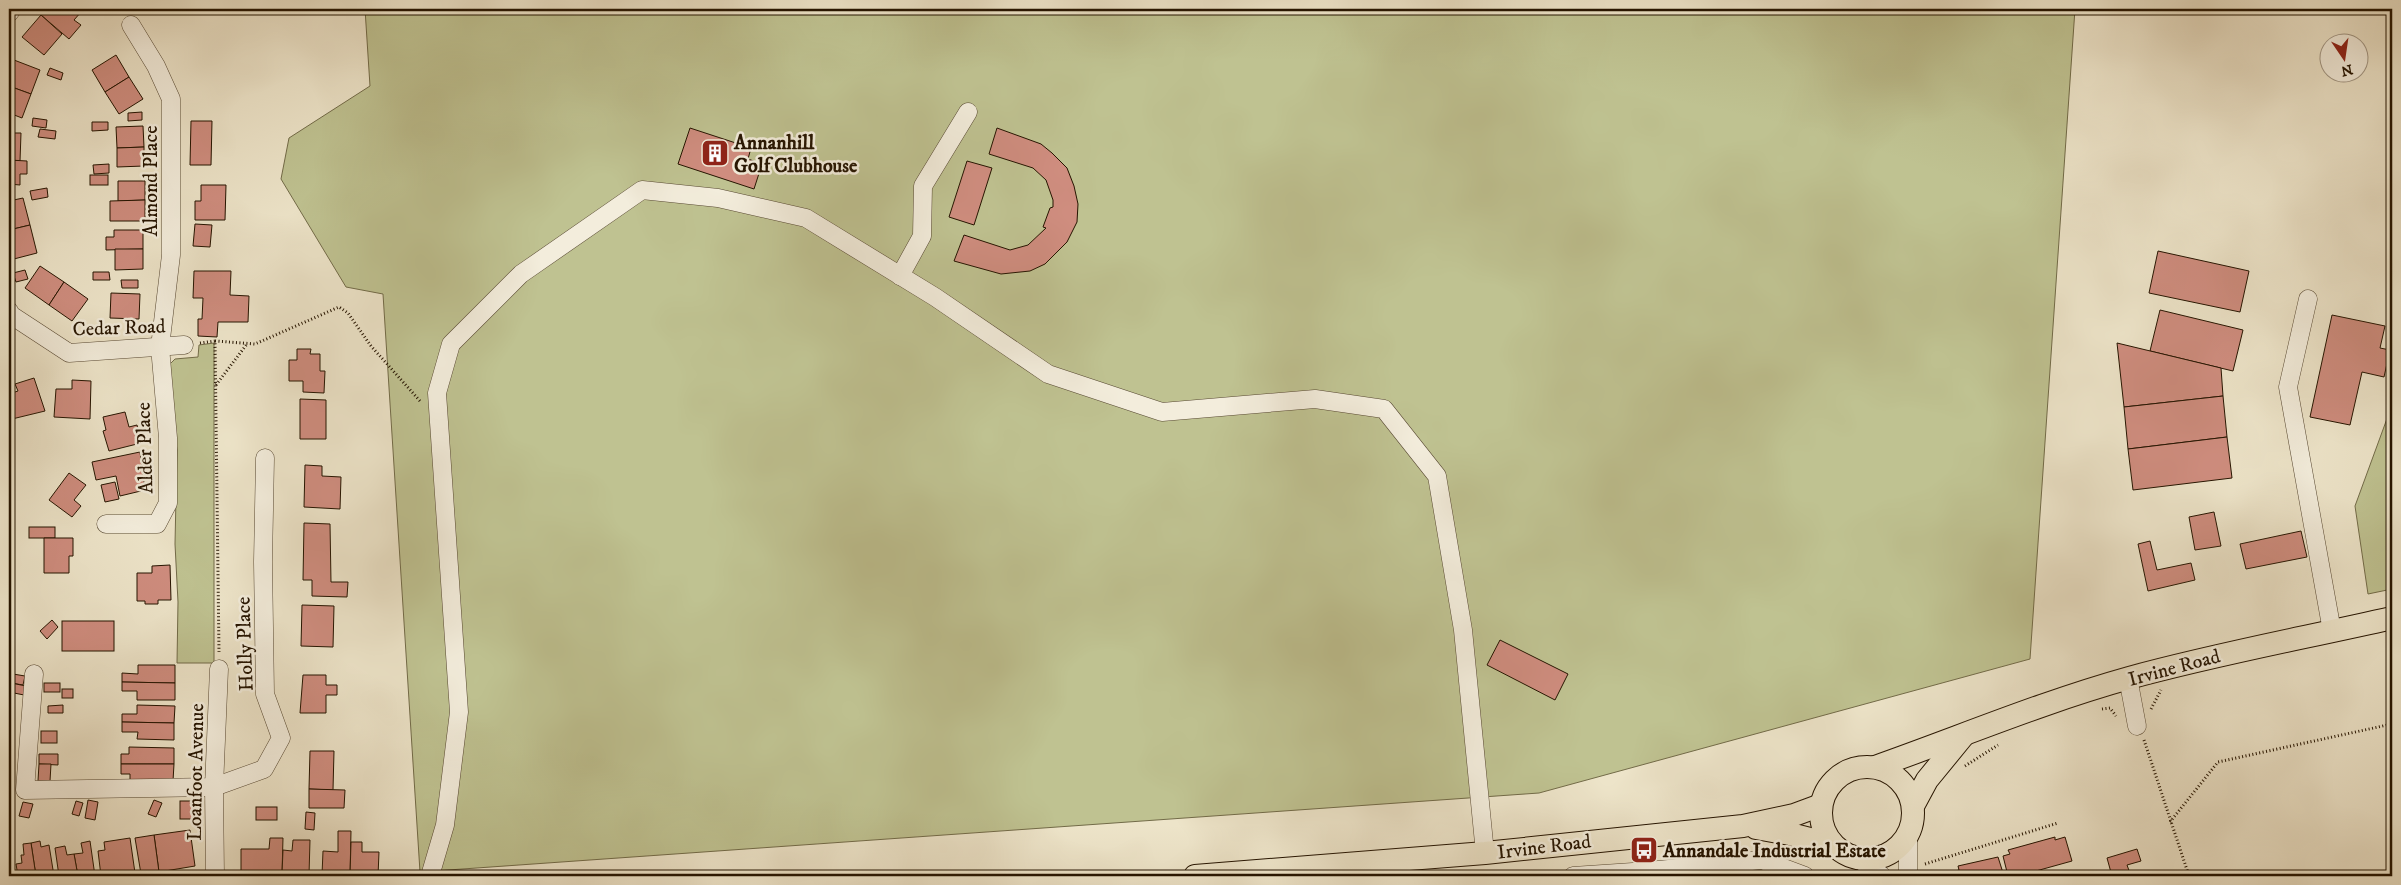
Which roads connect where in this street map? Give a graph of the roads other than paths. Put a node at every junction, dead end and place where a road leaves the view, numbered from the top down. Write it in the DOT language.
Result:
graph roads {
  1 [pos="12,9"];
  2 [pos="9,13"];
  3 [pos="131,25"];
  4 [pos="968,112"];
  5 [pos="900,276"];
  6 [pos="2308,299"];
  7 [pos="10,315"];
  8 [pos="184,345"];
  9 [pos="160,347"];
  10 [pos="265,458"];
  11 [pos="106,524"];
  12 [pos="2392,618"];
  13 [pos="2332,631"];
  14 [pos="219,669"];
  15 [pos="34,674"];
  16 [pos="2128,678"];
  17 [pos="2137,726"];
  18 [pos="1962,736"];
  19 [pos="1875,767"];
  20 [pos="214,787"];
  21 [pos="1821,805"];
  22 [pos="1913,806"];
  23 [pos="1743,826"];
  24 [pos="1908,835"];
  25 [pos="1833,845"];
  26 [pos="1485,853"];
  27 [pos="1858,858"];
  28 [pos="1721,869"];
  29 [pos="1908,873"];
  30 [pos="215,876"];
  31 [pos="430,876"];
  32 [pos="1195,876"];
  33 [pos="1573,876"];
  34 [pos="1805,876"];
  35 [pos="1882,876"];
  1 -- 2 [label="street"];
  3 -- 9 [label="street, Almond Place"];
  4 -- 5 [label="street"];
  5 -- 26 [label="street"];
  5 -- 31 [label="street"];
  6 -- 13 [label="street"];
  7 -- 9 [label="street, Cedar Road"];
  8 -- 9 [label="street, Cedar Road"];
  9 -- 11 [label="street, Alder Place"];
  10 -- 20 [label="street, Holly Place"];
  12 -- 13 [label="main road, Irvine Road"];
  13 -- 16 [label="main road, Irvine Road"];
  14 -- 20 [label="street, Loanfoot Avenue"];
  15 -- 20 [label="street, Holly Place"];
  16 -- 17 [label="street"];
  16 -- 18 [label="main road, Irvine Road"];
  18 -- 19 [label="main road, Irvine Road"];
  18 -- 22 [label="main road"];
  19 -- 21 [label="main road"];
  19 -- 22 [label="main road"];
  20 -- 30 [label="street, Loanfoot Avenue"];
  21 -- 23 [label="main road"];
  21 -- 25 [label="main road"];
  22 -- 24 [label="main road"];
  23 -- 25 [label="main road"];
  23 -- 26 [label="main road, Irvine Road"];
  24 -- 27 [label="main road"];
  24 -- 29 [label="street"];
  25 -- 27 [label="main road"];
  26 -- 32 [label="main road, Irvine Road"];
  27 -- 35 [label="street"];
  28 -- 33 [label="street"];
  28 -- 34 [label="street"];
}
